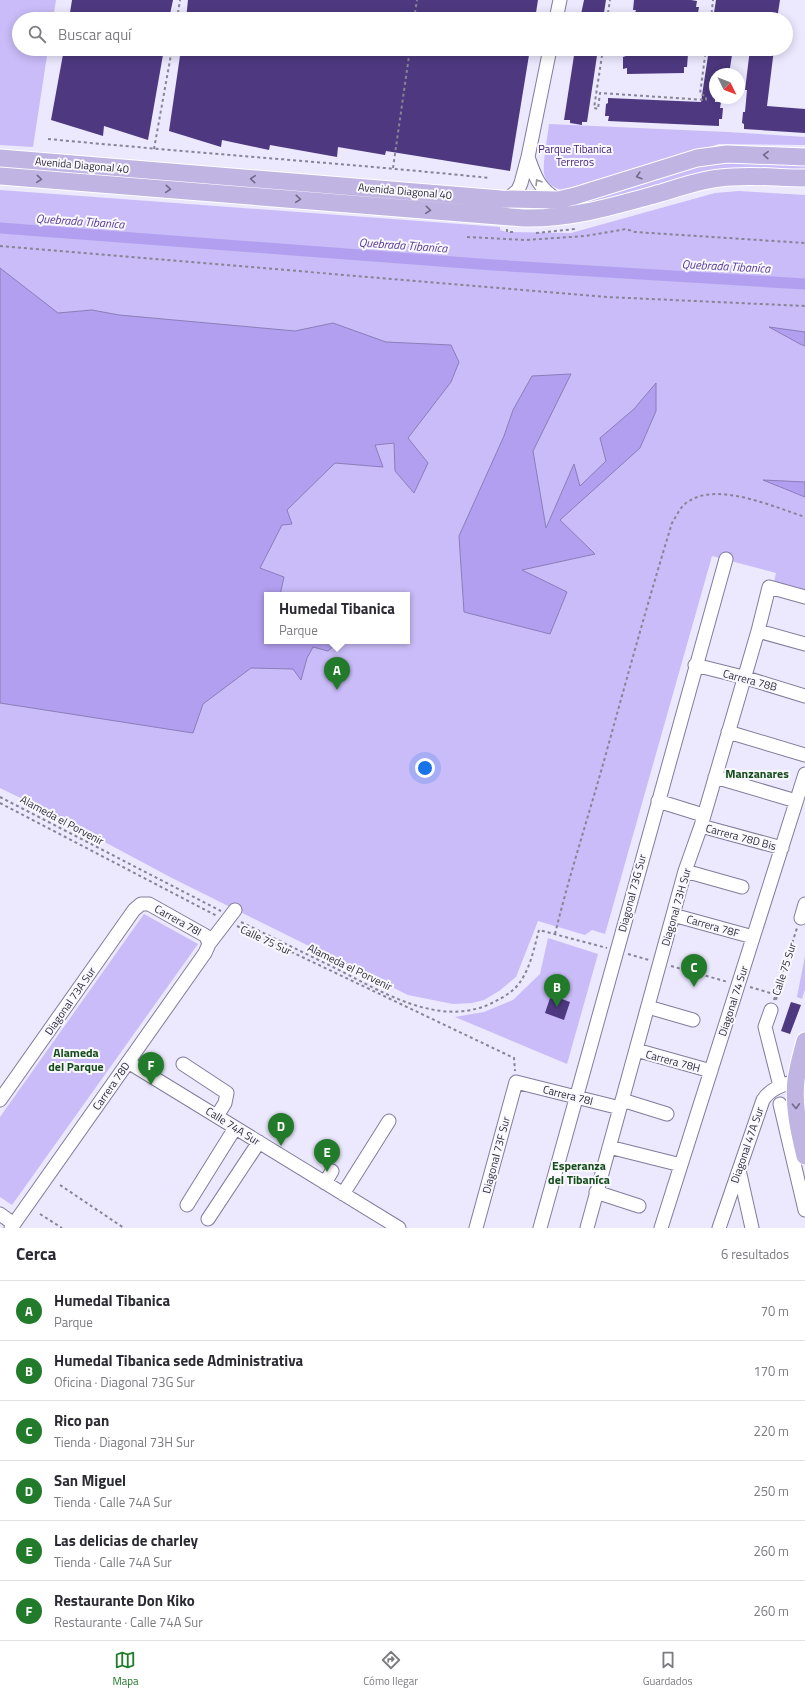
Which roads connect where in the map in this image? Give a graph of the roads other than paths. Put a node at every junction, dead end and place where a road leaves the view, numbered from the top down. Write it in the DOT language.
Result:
graph roads {
  1 [pos="560,0"];
  2 [pos="557,12"];
  3 [pos="549,56"];
  4 [pos="528,157"];
  5 [pos="805,157"];
  6 [pos="0,158"];
  7 [pos="0,176"];
  8 [pos="805,178"];
  9 [pos="502,199"];
  10 [pos="558,200"];
  11 [pos="726,559"];
  12 [pos="805,597"];
  13 [pos="758,631"];
  14 [pos="805,644"];
  15 [pos="695,665"];
  16 [pos="743,677"];
  17 [pos="805,696"];
  18 [pos="728,732"];
  19 [pos="805,755"];
  20 [pos="805,774"];
  21 [pos="715,777"];
  22 [pos="658,801"];
  23 [pos="796,801"];
  24 [pos="702,820"];
  25 [pos="782,848"];
  26 [pos="685,870"];
  27 [pos="742,887"];
  28 [pos="141,904"];
  29 [pos="805,904"];
  30 [pos="673,914"];
  31 [pos="231,916"];
  32 [pos="801,918"];
  33 [pos="753,937"];
  34 [pos="209,944"];
  35 [pos="648,1007"];
  36 [pos="770,1010"];
  37 [pos="694,1020"];
  38 [pos="805,1040"];
  39 [pos="636,1050"];
  40 [pos="128,1062"];
  41 [pos="183,1064"];
  42 [pos="711,1071"];
  43 [pos="800,1079"];
  44 [pos="516,1082"];
  45 [pos="780,1086"];
  46 [pos="576,1097"];
  47 [pos="0,1100"];
  48 [pos="621,1104"];
  49 [pos="780,1104"];
  50 [pos="666,1114"];
  51 [pos="217,1116"];
  52 [pos="389,1122"];
  53 [pos="235,1128"];
  54 [pos="258,1142"];
  55 [pos="609,1147"];
  56 [pos="805,1156"];
  57 [pos="681,1165"];
  58 [pos="739,1170"];
  59 [pos="332,1171"];
  60 [pos="325,1183"];
  61 [pos="596,1192"];
  62 [pos="344,1194"];
  63 [pos="187,1205"];
  64 [pos="639,1206"];
  65 [pos="805,1210"];
  66 [pos="0,1214"];
  67 [pos="208,1219"];
  68 [pos="13,1226"];
  69 [pos="395,1227"];
  70 [pos="476,1228"];
  71 [pos="540,1228"];
  72 [pos="587,1228"];
  73 [pos="661,1228"];
  74 [pos="719,1228"];
  75 [pos="752,1228"];
  1 -- 2 [label="street"];
  3 -- 4 [label="street"];
  4 -- 9 [label="street"];
  10 -- 4 [label="street, one-way"];
  5 -- 10 [label="main road, Avenida Diagonal 40, one-way"];
  9 -- 6 [label="main road, Avenida Diagonal 40, one-way"];
  7 -- 8 [label="main road, Avenida Diagonal 40, one-way"];
  9 -- 10 [label="main road, Avenida Diagonal 40"];
  11 -- 15 [label="street, Diagonal 73G Sur"];
  12 -- 13 [label="street, Diagonal 73H Sur"];
  13 -- 14 [label="street"];
  13 -- 16 [label="street, Diagonal 73H Sur"];
  15 -- 16 [label="street, Carrera 78B"];
  15 -- 22 [label="street, Diagonal 73G Sur"];
  16 -- 17 [label="street, Carrera 78B"];
  16 -- 18 [label="street, Diagonal 73H Sur"];
  18 -- 19 [label="street"];
  18 -- 21 [label="street, Diagonal 73H Sur"];
  20 -- 23 [label="street, Diagonal 74 Sur"];
  21 -- 23 [label="street"];
  21 -- 24 [label="street, Diagonal 73H Sur"];
  22 -- 24 [label="street, Carrera 78D Bis"];
  22 -- 46 [label="street, Diagonal 73G Sur"];
  23 -- 25 [label="street, Diagonal 74 Sur"];
  24 -- 25 [label="street, Carrera 78D Bis"];
  24 -- 26 [label="street, Diagonal 73H Sur"];
  25 -- 33 [label="street, Diagonal 74 Sur"];
  26 -- 27 [label="street"];
  26 -- 30 [label="street, Diagonal 73H Sur"];
  28 -- 34 [label="street, Carrera 78I"];
  28 -- 47 [label="street, Diagonal 73A Sur"];
  29 -- 32 [label="street"];
  30 -- 33 [label="street, Carrera 78F"];
  30 -- 35 [label="street, Diagonal 73H Sur"];
  31 -- 34 [label="street, Carrera 78D"];
  33 -- 42 [label="street, Diagonal 74 Sur"];
  34 -- 40 [label="street, Carrera 78D"];
  35 -- 37 [label="street"];
  35 -- 39 [label="street, Diagonal 73H Sur"];
  36 -- 45 [label="street"];
  38 -- 43 [label="main road"];
  39 -- 42 [label="street, Carrera 78H"];
  39 -- 48 [label="street, Diagonal 73H Sur"];
  40 -- 51 [label="street, Calle 74A Sur"];
  40 -- 68 [label="street, Carrera 78D"];
  41 -- 51 [label="street"];
  42 -- 57 [label="street, Diagonal 74 Sur"];
  43 -- 45 [label="street, Diagonal 47A Sur"];
  43 -- 56 [label="main road, one-way"];
  44 -- 46 [label="street, Carrera 78I"];
  44 -- 70 [label="street, Diagonal 73F Sur"];
  45 -- 58 [label="street, Diagonal 47A Sur"];
  46 -- 48 [label="street, Carrera 78I"];
  46 -- 71 [label="street, Diagonal 73G Sur"];
  48 -- 50 [label="street, Carrera 78I"];
  48 -- 55 [label="street, Diagonal 73H Sur"];
  49 -- 65 [label="street"];
  51 -- 53 [label="street, Calle 74A Sur"];
  52 -- 62 [label="street"];
  53 -- 54 [label="street, Calle 74A Sur"];
  53 -- 63 [label="street"];
  54 -- 60 [label="street, Calle 74A Sur"];
  54 -- 67 [label="street"];
  55 -- 57 [label="street"];
  55 -- 61 [label="street, Diagonal 73H Sur"];
  57 -- 73 [label="street, Diagonal 74 Sur"];
  58 -- 74 [label="street, Diagonal 47A Sur"];
  58 -- 75 [label="street"];
  59 -- 60 [label="street"];
  60 -- 62 [label="street, Calle 74A Sur"];
  61 -- 64 [label="street"];
  61 -- 72 [label="street, Diagonal 73H Sur"];
  62 -- 69 [label="street, Calle 74A Sur"];
  66 -- 68 [label="street"];
}
